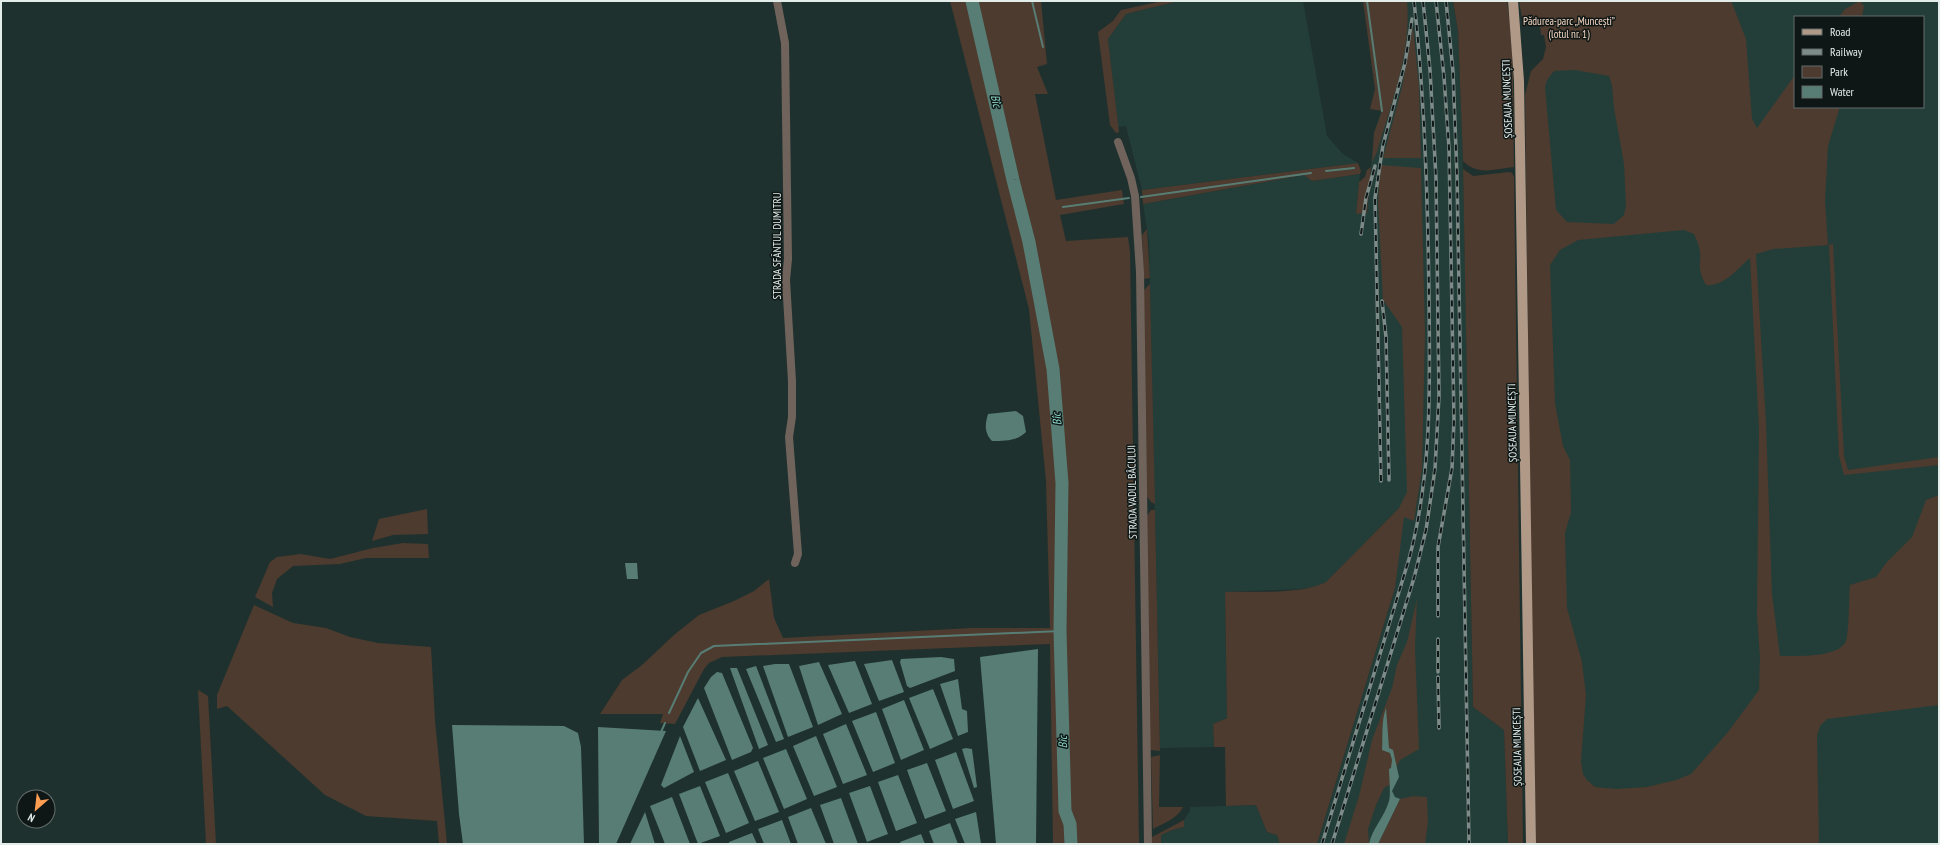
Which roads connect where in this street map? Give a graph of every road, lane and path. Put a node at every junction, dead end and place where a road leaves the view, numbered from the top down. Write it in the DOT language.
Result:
graph roads {
  1 [pos="777,1"];
  2 [pos="1513,1"];
  3 [pos="1118,142"];
  4 [pos="795,563"];
  5 [pos="1148,844"];
  6 [pos="1531,844"];
  1 -- 4 [label="street, STRADA SFÂNTUL DUMITRU"];
  2 -- 6 [label="main road, ȘOSEAUA MUNCEȘTI"];
  3 -- 5 [label="street, STRADA VADUL BÂCULUI"];
}
